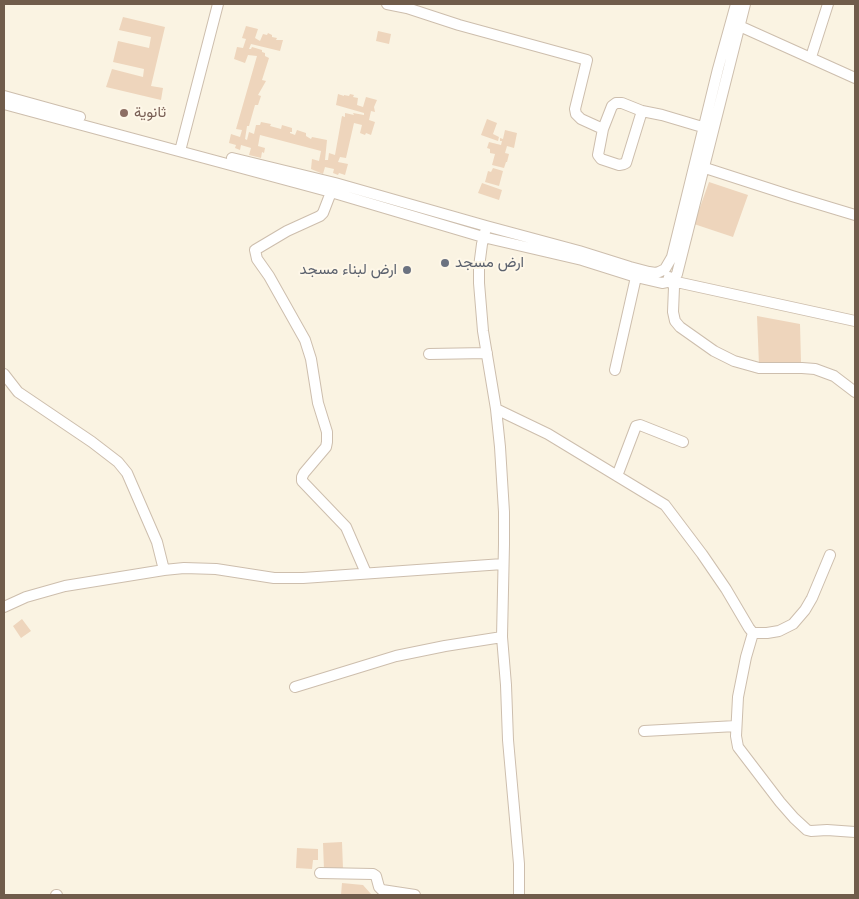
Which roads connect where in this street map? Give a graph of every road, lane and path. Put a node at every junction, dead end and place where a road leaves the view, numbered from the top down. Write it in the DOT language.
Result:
graph roads {
  1 [pos="212,4"];
  2 [pos="218,4"];
  3 [pos="387,4"];
  4 [pos="736,4"];
  5 [pos="746,4"];
  6 [pos="828,4"];
  7 [pos="736,24"];
  8 [pos="811,57"];
  9 [pos="855,78"];
  10 [pos="4,96"];
  11 [pos="4,104"];
  12 [pos="642,111"];
  13 [pos="603,128"];
  14 [pos="709,129"];
  15 [pos="178,147"];
  16 [pos="700,166"];
  17 [pos="333,188"];
  18 [pos="854,211"];
  19 [pos="486,226"];
  20 [pos="483,237"];
  21 [pos="665,269"];
  22 [pos="636,277"];
  23 [pos="672,281"];
  24 [pos="855,321"];
  25 [pos="487,353"];
  26 [pos="430,354"];
  27 [pos="615,370"];
  28 [pos="4,374"];
  29 [pos="855,392"];
  30 [pos="496,409"];
  31 [pos="683,442"];
  32 [pos="616,476"];
  33 [pos="830,555"];
  34 [pos="503,564"];
  35 [pos="164,570"];
  36 [pos="366,573"];
  37 [pos="4,606"];
  38 [pos="753,633"];
  39 [pos="502,637"];
  40 [pos="294,687"];
  41 [pos="736,726"];
  42 [pos="644,731"];
  43 [pos="855,832"];
  44 [pos="320,873"];
  45 [pos="415,895"];
  46 [pos="520,895"];
  1 -- 15 [label="street"];
  2 -- 15 [label="street"];
  3 -- 13 [label="street"];
  4 -- 7 [label="street"];
  5 -- 7 [label="street"];
  6 -- 8 [label="street"];
  7 -- 8 [label="street"];
  7 -- 14 [label="street"];
  8 -- 9 [label="street"];
  10 -- 15 [label="street"];
  11 -- 15 [label="street"];
  12 -- 13 [label="street"];
  12 -- 13 [label="street"];
  12 -- 14 [label="street"];
  14 -- 16 [label="street"];
  15 -- 17 [label="street"];
  16 -- 18 [label="street"];
  16 -- 21 [label="street"];
  16 -- 23 [label="street"];
  17 -- 19 [label="street"];
  17 -- 20 [label="street"];
  17 -- 36 [label="street"];
  19 -- 20 [label="street"];
  19 -- 21 [label="street"];
  20 -- 22 [label="street"];
  20 -- 25 [label="street"];
  21 -- 23 [label="street"];
  22 -- 23 [label="street"];
  22 -- 27 [label="street"];
  23 -- 24 [label="street"];
  23 -- 29 [label="street"];
  25 -- 26 [label="street"];
  25 -- 30 [label="street"];
  28 -- 35 [label="street"];
  30 -- 32 [label="street"];
  30 -- 34 [label="street"];
  31 -- 32 [label="street"];
  32 -- 38 [label="street"];
  33 -- 38 [label="street"];
  34 -- 36 [label="street"];
  34 -- 39 [label="street"];
  35 -- 36 [label="street"];
  35 -- 37 [label="street"];
  38 -- 41 [label="street"];
  39 -- 40 [label="street"];
  39 -- 46 [label="street"];
  41 -- 42 [label="street"];
  41 -- 43 [label="street"];
  44 -- 45 [label="street"];
}
